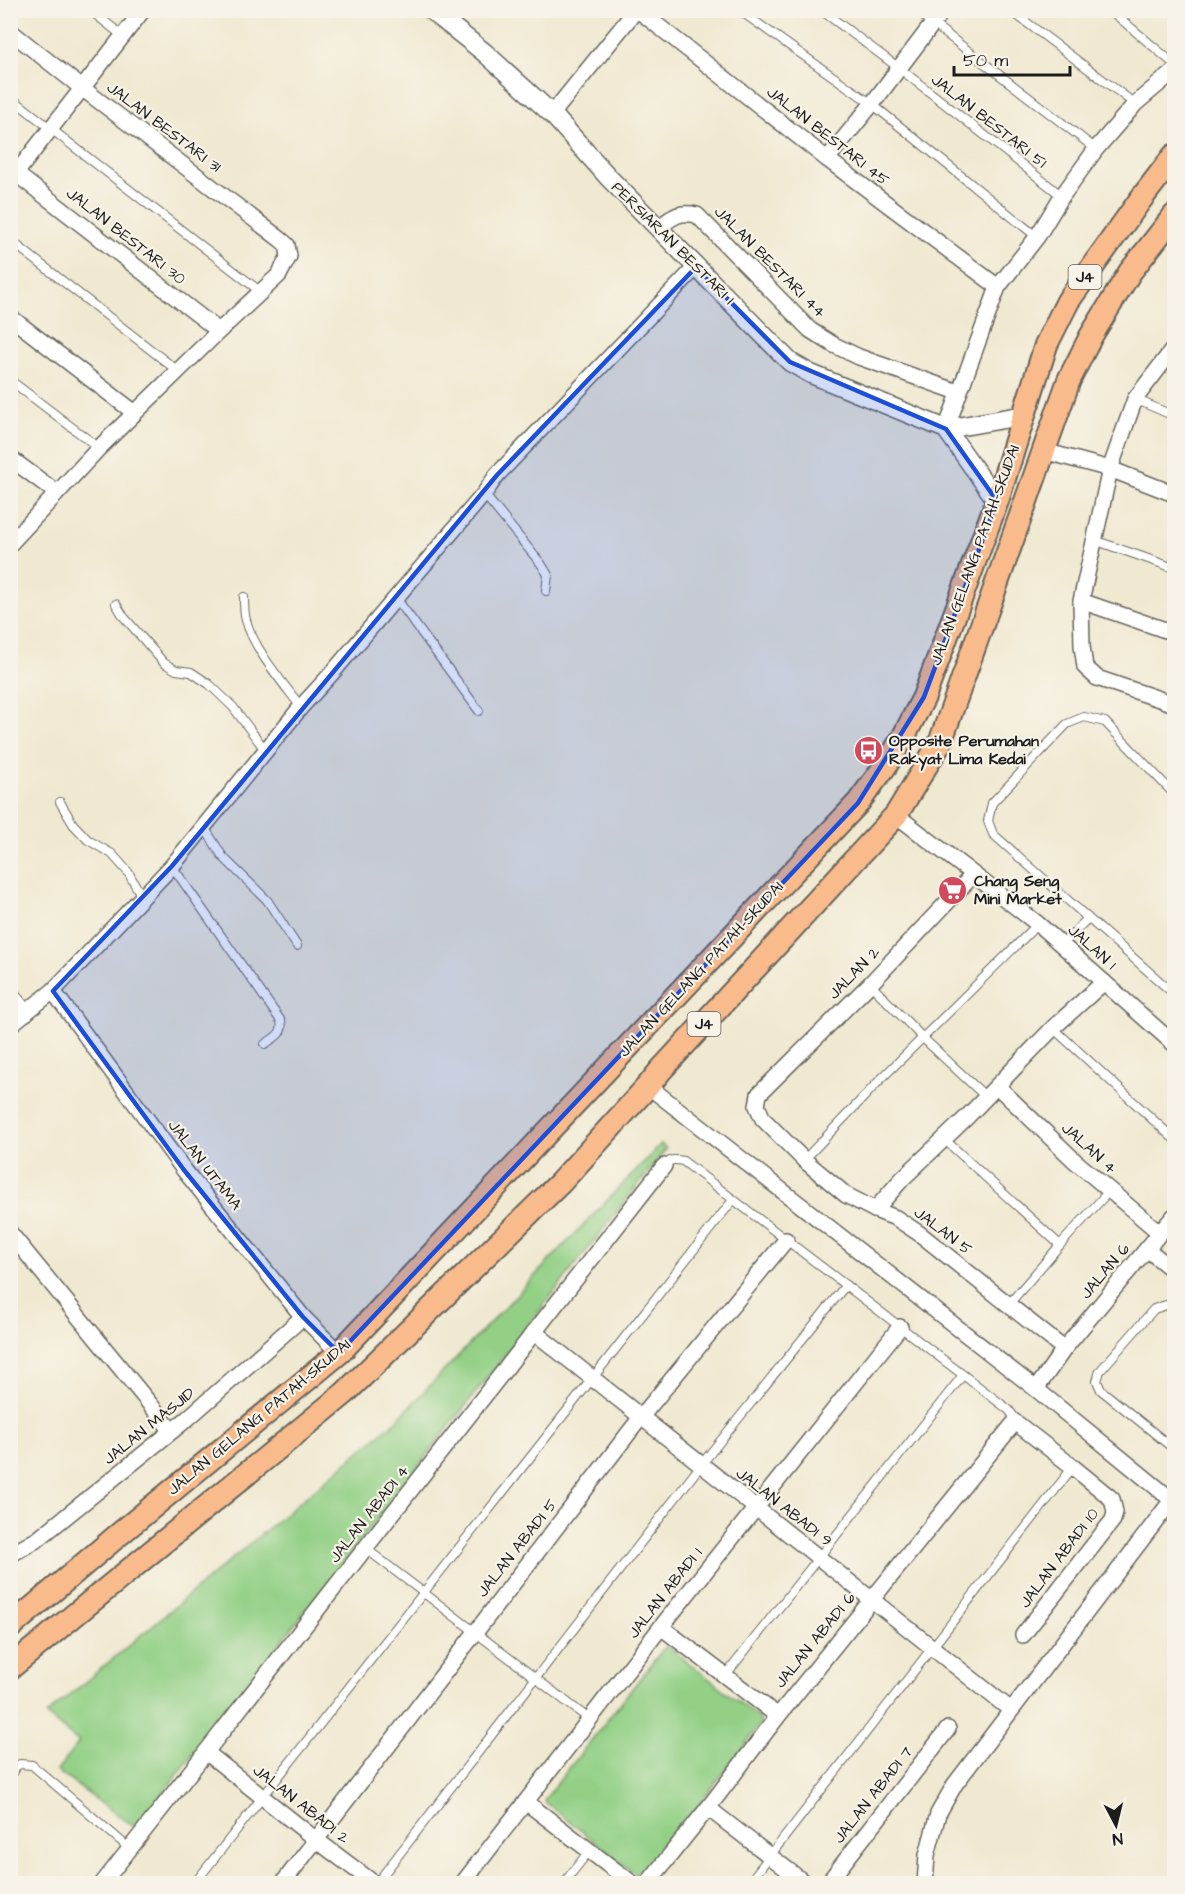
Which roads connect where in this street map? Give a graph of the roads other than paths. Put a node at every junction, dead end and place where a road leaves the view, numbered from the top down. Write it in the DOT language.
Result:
graph roads {
  1 [pos="90,10"];
  2 [pos="143,10"];
  3 [pos="431,10"];
  4 [pos="637,10"];
  5 [pos="739,10"];
  6 [pos="821,10"];
  7 [pos="915,10"];
  8 [pos="943,10"];
  9 [pos="1010,10"];
  10 [pos="1110,10"];
  11 [pos="932,24"];
  12 [pos="10,31"];
  13 [pos="123,36"];
  14 [pos="1174,64"];
  15 [pos="898,68"];
  16 [pos="1174,70"];
  17 [pos="82,88"];
  18 [pos="10,97"];
  19 [pos="1135,104"];
  20 [pos="872,105"];
  21 [pos="552,114"];
  22 [pos="51,128"];
  23 [pos="1096,149"];
  24 [pos="1174,156"];
  25 [pos="827,159"];
  26 [pos="12,174"];
  27 [pos="1062,196"];
  28 [pos="1174,216"];
  29 [pos="658,228"];
  30 [pos="1037,237"];
  31 [pos="10,240"];
  32 [pos="696,267"];
  33 [pos="998,287"];
  34 [pos="261,292"];
  35 [pos="10,316"];
  36 [pos="219,331"];
  37 [pos="1174,348"];
  38 [pos="178,371"];
  39 [pos="10,380"];
  40 [pos="958,392"];
  41 [pos="1135,399"];
  42 [pos="135,413"];
  43 [pos="1025,415"];
  44 [pos="1174,416"];
  45 [pos="946,429"];
  46 [pos="99,448"];
  47 [pos="1044,451"];
  48 [pos="10,458"];
  49 [pos="1110,469"];
  50 [pos="57,494"];
  51 [pos="484,494"];
  52 [pos="1174,494"];
  53 [pos="997,501"];
  54 [pos="16,535"];
  55 [pos="1094,540"];
  56 [pos="1174,568"];
  57 [pos="546,591"];
  58 [pos="244,597"];
  59 [pos="396,598"];
  60 [pos="1081,601"];
  61 [pos="116,604"];
  62 [pos="1174,633"];
  63 [pos="1174,705"];
  64 [pos="301,707"];
  65 [pos="479,711"];
  66 [pos="266,751"];
  67 [pos="1174,794"];
  68 [pos="60,802"];
  69 [pos="896,814"];
  70 [pos="204,827"];
  71 [pos="172,866"];
  72 [pos="974,875"];
  73 [pos="142,897"];
  74 [pos="1088,918"];
  75 [pos="1038,924"];
  76 [pos="1062,945"];
  77 [pos="297,946"];
  78 [pos="1104,982"];
  79 [pos="870,984"];
  80 [pos="53,991"];
  81 [pos="10,993"];
  82 [pos="1174,994"];
  83 [pos="26,1013"];
  84 [pos="10,1025"];
  85 [pos="1053,1028"];
  86 [pos="923,1038"];
  87 [pos="265,1044"];
  88 [pos="1174,1044"];
  89 [pos="648,1086"];
  90 [pos="992,1091"];
  91 [pos="759,1094"];
  92 [pos="944,1139"];
  93 [pos="1174,1139"];
  94 [pos="804,1160"];
  95 [pos="664,1166"];
  96 [pos="1110,1190"];
  97 [pos="733,1200"];
  98 [pos="875,1210"];
  99 [pos="1174,1216"];
  100 [pos="10,1233"];
  101 [pos="1160,1233"];
  102 [pos="786,1240"];
  103 [pos="1060,1245"];
  104 [pos="1147,1249"];
  105 [pos="1174,1271"];
  106 [pos="846,1285"];
  107 [pos="1008,1304"];
  108 [pos="1174,1308"];
  109 [pos="303,1317"];
  110 [pos="900,1328"];
  111 [pos="534,1332"];
  112 [pos="1064,1349"];
  113 [pos="339,1353"];
  114 [pos="963,1375"];
  115 [pos="591,1378"];
  116 [pos="1036,1389"];
  117 [pos="641,1417"];
  118 [pos="1015,1422"];
  119 [pos="172,1431"];
  120 [pos="1174,1449"];
  121 [pos="701,1465"];
  122 [pos="1073,1467"];
  123 [pos="755,1508"];
  124 [pos="365,1548"];
  125 [pos="10,1555"];
  126 [pos="819,1558"];
  127 [pos="423,1592"];
  128 [pos="872,1600"];
  129 [pos="10,1627"];
  130 [pos="661,1627"];
  131 [pos="475,1632"];
  132 [pos="1023,1635"];
  133 [pos="932,1648"];
  134 [pos="10,1668"];
  135 [pos="725,1676"];
  136 [pos="535,1678"];
  137 [pos="1011,1710"];
  138 [pos="778,1716"];
  139 [pos="589,1719"];
  140 [pos="948,1729"];
  141 [pos="206,1752"];
  142 [pos="11,1769"];
  143 [pos="262,1796"];
  144 [pos="526,1802"];
  145 [pos="708,1808"];
  146 [pos="315,1839"];
  147 [pos="129,1848"];
  148 [pos="590,1850"];
  149 [pos="770,1855"];
  150 [pos="102,1884"];
  151 [pos="194,1884"];
  152 [pos="282,1884"];
  153 [pos="375,1884"];
  154 [pos="462,1884"];
  155 [pos="563,1884"];
  156 [pos="633,1884"];
  157 [pos="647,1884"];
  158 [pos="748,1884"];
  159 [pos="806,1884"];
  160 [pos="828,1884"];
  161 [pos="925,1884"];
  1 -- 13 [label="lane"];
  2 -- 13 [label="street"];
  3 -- 21 [label="street, PERSIARAN BESTARI 1"];
  4 -- 21 [label="street"];
  4 -- 25 [label="street, JALAN BESTARI 45"];
  5 -- 20 [label="lane"];
  6 -- 15 [label="lane, JALAN BESTARI 51"];
  7 -- 11 [label="lane"];
  8 -- 11 [label="street"];
  9 -- 19 [label="lane"];
  10 -- 14 [label="lane"];
  11 -- 15 [label="street"];
  11 -- 23 [label="lane"];
  12 -- 17 [label="street, JALAN BESTARI 31"];
  13 -- 17 [label="street"];
  15 -- 20 [label="street"];
  15 -- 27 [label="lane, JALAN BESTARI 51"];
  16 -- 19 [label="street"];
  17 -- 22 [label="street"];
  17 -- 34 [label="street, JALAN BESTARI 31"];
  18 -- 22 [label="lane"];
  19 -- 23 [label="street"];
  20 -- 25 [label="street"];
  20 -- 30 [label="lane"];
  21 -- 29 [label="street, PERSIARAN BESTARI 1"];
  22 -- 26 [label="street"];
  22 -- 34 [label="lane"];
  23 -- 27 [label="street"];
  24 -- 43 [label="main road, JALAN GELANG PATAH-SKUDAI / J4"];
  25 -- 33 [label="street, JALAN BESTARI 45"];
  26 -- 36 [label="street, JALAN BESTARI 30"];
  27 -- 30 [label="street"];
  28 -- 47 [label="main road, JALAN GELANG PATAH-SKUDAI / J4"];
  29 -- 32 [label="street, PERSIARAN BESTARI 1"];
  29 -- 40 [label="street, JALAN BESTARI 44"];
  30 -- 33 [label="street"];
  31 -- 38 [label="lane"];
  32 -- 45 [label="street, PERSIARAN BESTARI 1"];
  32 -- 51 [label="street"];
  33 -- 40 [label="street"];
  34 -- 36 [label="street"];
  35 -- 42 [label="street"];
  36 -- 38 [label="street"];
  37 -- 41 [label="street"];
  38 -- 42 [label="street"];
  39 -- 46 [label="lane"];
  40 -- 45 [label="street"];
  41 -- 44 [label="lane"];
  41 -- 49 [label="street"];
  42 -- 46 [label="street"];
  43 -- 45 [label="street"];
  43 -- 53 [label="main road, JALAN GELANG PATAH-SKUDAI / J4"];
  45 -- 53 [label="street"];
  46 -- 50 [label="street"];
  47 -- 49 [label="street"];
  47 -- 69 [label="main road, JALAN GELANG PATAH-SKUDAI / J4"];
  48 -- 50 [label="street"];
  49 -- 52 [label="street"];
  49 -- 55 [label="street"];
  50 -- 54 [label="street"];
  51 -- 57 [label="lane"];
  51 -- 59 [label="street"];
  53 -- 113 [label="main road, JALAN GELANG PATAH-SKUDAI / J4"];
  55 -- 56 [label="lane"];
  55 -- 60 [label="street"];
  58 -- 64 [label="lane"];
  59 -- 64 [label="street"];
  59 -- 65 [label="lane"];
  60 -- 62 [label="street"];
  60 -- 63 [label="street"];
  61 -- 66 [label="lane"];
  64 -- 66 [label="street"];
  66 -- 70 [label="street"];
  67 -- 74 [label="lane"];
  68 -- 73 [label="lane"];
  69 -- 72 [label="street, JALAN 1"];
  69 -- 89 [label="main road, JALAN GELANG PATAH-SKUDAI / J4"];
  70 -- 71 [label="street"];
  70 -- 77 [label="lane"];
  71 -- 73 [label="street"];
  71 -- 87 [label="lane"];
  72 -- 75 [label="street, JALAN 1"];
  72 -- 79 [label="street, JALAN 2"];
  73 -- 80 [label="street"];
  74 -- 76 [label="lane"];
  74 -- 82 [label="lane"];
  75 -- 76 [label="street, JALAN 1"];
  75 -- 86 [label="lane"];
  76 -- 78 [label="street, JALAN 1"];
  78 -- 85 [label="street"];
  78 -- 88 [label="street, JALAN 1"];
  79 -- 86 [label="lane"];
  79 -- 91 [label="street, JALAN 2"];
  80 -- 83 [label="street"];
  80 -- 109 [label="street, JALAN UTAMA"];
  81 -- 83 [label="street"];
  83 -- 84 [label="street"];
  85 -- 90 [label="street"];
  85 -- 93 [label="lane"];
  86 -- 90 [label="lane"];
  86 -- 94 [label="lane"];
  89 -- 116 [label="street"];
  89 -- 134 [label="main road, JALAN GELANG PATAH-SKUDAI / J4"];
  90 -- 92 [label="street"];
  90 -- 96 [label="street, JALAN 4"];
  91 -- 94 [label="street, JALAN 5"];
  92 -- 98 [label="street"];
  92 -- 103 [label="lane"];
  94 -- 98 [label="street, JALAN 5"];
  95 -- 97 [label="lane"];
  95 -- 111 [label="street, JALAN ABADI 4"];
  96 -- 101 [label="street, JALAN 4"];
  96 -- 103 [label="lane"];
  97 -- 102 [label="lane"];
  97 -- 115 [label="lane"];
  98 -- 107 [label="street, JALAN 5"];
  99 -- 101 [label="street, JALAN 6"];
  100 -- 119 [label="street"];
  101 -- 104 [label="street, JALAN 6"];
  102 -- 106 [label="lane"];
  102 -- 117 [label="street, JALAN ABADI 5"];
  103 -- 107 [label="lane"];
  104 -- 105 [label="street"];
  104 -- 112 [label="street, JALAN 6"];
  106 -- 110 [label="lane"];
  106 -- 121 [label="lane"];
  107 -- 112 [label="street, JALAN 5"];
  108 -- 120 [label="lane"];
  109 -- 113 [label="street, JALAN UTAMA"];
  109 -- 119 [label="street, JALAN MASJID"];
  110 -- 114 [label="lane"];
  110 -- 123 [label="street, JALAN ABADI 1"];
  111 -- 115 [label="street, JALAN ABADI 9"];
  111 -- 124 [label="street, JALAN ABADI 4"];
  112 -- 116 [label="street, JALAN 6"];
  113 -- 129 [label="main road, JALAN GELANG PATAH-SKUDAI / J4"];
  114 -- 118 [label="lane"];
  114 -- 126 [label="lane"];
  115 -- 117 [label="street, JALAN ABADI 9"];
  115 -- 127 [label="lane"];
  116 -- 137 [label="street"];
  117 -- 121 [label="street, JALAN ABADI 9"];
  117 -- 131 [label="street, JALAN ABADI 5"];
  118 -- 122 [label="street"];
  118 -- 128 [label="street, JALAN ABADI 6"];
  119 -- 125 [label="street, JALAN MASJID"];
  121 -- 123 [label="street, JALAN ABADI 9"];
  121 -- 136 [label="lane"];
  122 -- 132 [label="street, JALAN ABADI 10"];
  122 -- 133 [label="lane"];
  123 -- 126 [label="street, JALAN ABADI 9"];
  123 -- 130 [label="street, JALAN ABADI 1"];
  124 -- 127 [label="lane"];
  124 -- 141 [label="street, JALAN ABADI 4"];
  126 -- 128 [label="street, JALAN ABADI 9"];
  126 -- 135 [label="lane"];
  127 -- 131 [label="lane"];
  127 -- 143 [label="lane"];
  128 -- 133 [label="street, JALAN ABADI 9"];
  128 -- 138 [label="street, JALAN ABADI 6"];
  130 -- 135 [label="street"];
  130 -- 139 [label="street, JALAN ABADI 1"];
  131 -- 136 [label="lane"];
  131 -- 146 [label="street, JALAN ABADI 5"];
  133 -- 137 [label="street, JALAN ABADI 9"];
  133 -- 149 [label="lane"];
  135 -- 138 [label="street"];
  136 -- 139 [label="lane"];
  136 -- 153 [label="lane"];
  137 -- 161 [label="street"];
  138 -- 145 [label="street, JALAN ABADI 6"];
  139 -- 144 [label="street, JALAN ABADI 1"];
  140 -- 160 [label="street, JALAN ABADI 7"];
  141 -- 143 [label="street, JALAN ABADI 2"];
  141 -- 147 [label="street, JALAN ABADI 4"];
  142 -- 147 [label="lane"];
  143 -- 146 [label="street, JALAN ABADI 2"];
  143 -- 151 [label="lane"];
  144 -- 148 [label="street"];
  144 -- 154 [label="street, JALAN ABADI 1"];
  145 -- 149 [label="street"];
  145 -- 157 [label="street, JALAN ABADI 6"];
  146 -- 152 [label="street, JALAN ABADI 5"];
  146 -- 153 [label="street, JALAN ABADI 2"];
  147 -- 150 [label="street, JALAN ABADI 4"];
  148 -- 155 [label="lane"];
  148 -- 156 [label="street"];
  149 -- 158 [label="lane"];
  149 -- 159 [label="street"];
}
